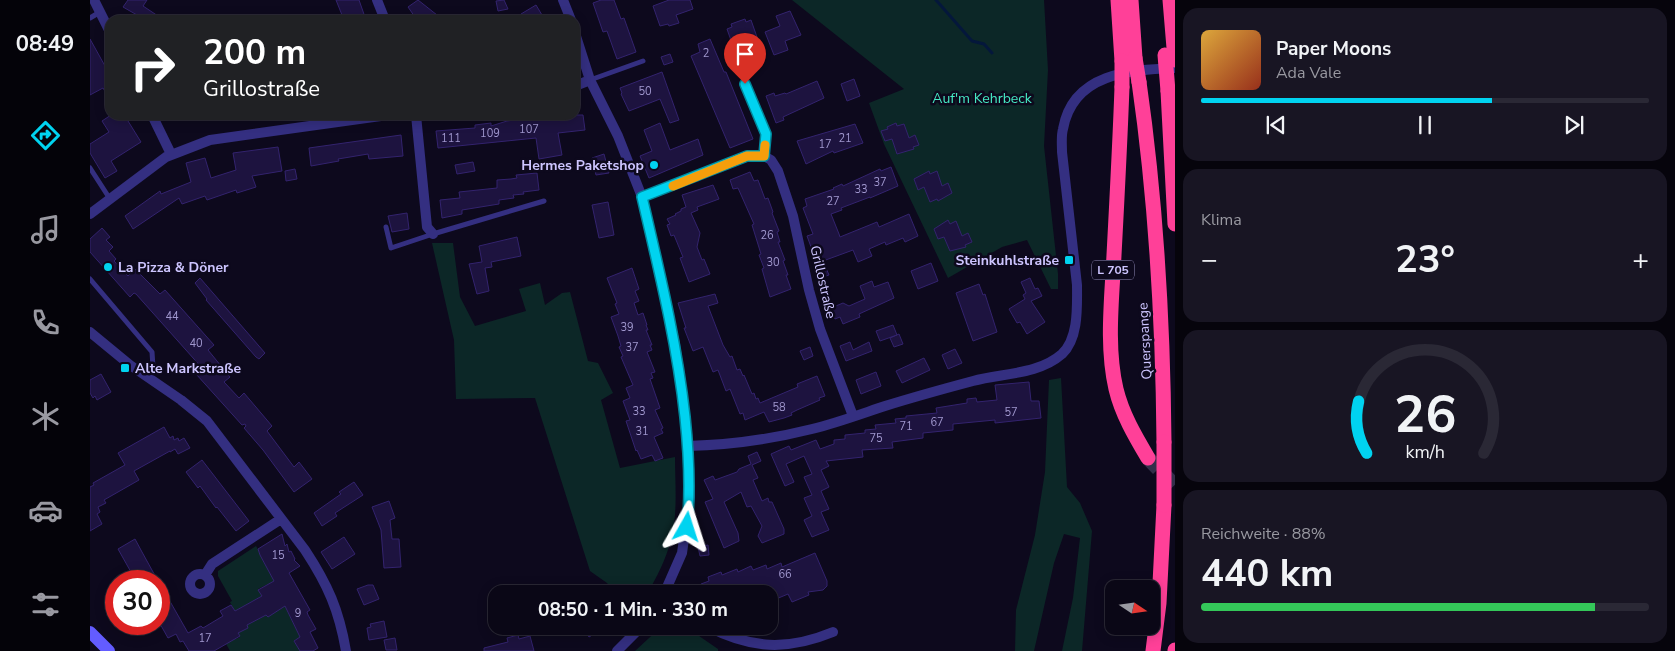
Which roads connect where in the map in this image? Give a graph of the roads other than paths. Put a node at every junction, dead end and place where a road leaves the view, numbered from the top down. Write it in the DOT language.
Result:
graph roads {
  1 [pos="94,0"];
  2 [pos="377,0"];
  3 [pos="564,0"];
  4 [pos="1118,0"];
  5 [pos="1131,0"];
  6 [pos="1161,0"];
  7 [pos="1170,0"];
  8 [pos="100,12"];
  9 [pos="383,15"];
  10 [pos="569,15"];
  11 [pos="90,18"];
  12 [pos="105,22"];
  13 [pos="580,49"];
  14 [pos="1171,56"];
  15 [pos="1128,60"];
  16 [pos="643,61"];
  17 [pos="1175,68"];
  18 [pos="590,80"];
  19 [pos="580,84"];
  20 [pos="745,84"];
  21 [pos="154,120"];
  22 [pos="352,120"];
  23 [pos="416,120"];
  24 [pos="171,154"];
  25 [pos="764,156"];
  26 [pos="90,168"];
  27 [pos="642,197"];
  28 [pos="110,199"];
  29 [pos="544,201"];
  30 [pos="90,214"];
  31 [pos="1175,224"];
  32 [pos="386,227"];
  33 [pos="433,234"];
  34 [pos="90,279"];
  35 [pos="90,332"];
  36 [pos="148,376"];
  37 [pos="853,416"];
  38 [pos="688,446"];
  39 [pos="1148,458"];
  40 [pos="281,519"];
  41 [pos="205,575"];
  42 [pos="668,585"];
  43 [pos="90,632"];
  44 [pos="833,632"];
  45 [pos="633,635"];
  46 [pos="728,635"];
  47 [pos="777,648"];
  48 [pos="109,651"];
  49 [pos="346,651"];
  50 [pos="617,651"];
  51 [pos="1154,651"];
  1 -- 8 [label="street"];
  2 -- 9 [label="street"];
  3 -- 10 [label="street"];
  4 -- 15 [label="highway, L 705"];
  5 -- 15 [label="highway, Querspange"];
  6 -- 14 [label="highway"];
  7 -- 14 [label="highway"];
  8 -- 11 [label="lane"];
  8 -- 12 [label="street"];
  13 -- 18 [label="street"];
  14 -- 31 [label="highway, bridge"];
  15 -- 39 [label="highway, L 705, bridge"];
  15 -- 51 [label="highway, Querspange, bridge"];
  16 -- 18 [label="lane"];
  17 -- 37 [label="street"];
  18 -- 19 [label="street"];
  18 -- 27 [label="street"];
  20 -- 25 [label="lane"];
  21 -- 24 [label="street"];
  22 -- 24 [label="street"];
  23 -- 33 [label="street"];
  24 -- 28 [label="street"];
  25 -- 27 [label="street"];
  25 -- 37 [label="street, Grillostraße"];
  26 -- 28 [label="lane"];
  27 -- 38 [label="street"];
  28 -- 30 [label="street"];
  29 -- 33 [label="lane"];
  32 -- 33 [label="lane"];
  34 -- 36 [label="lane"];
  35 -- 36 [label="street"];
  36 -- 40 [label="street"];
  37 -- 38 [label="street"];
  38 -- 42 [label="street"];
  40 -- 41 [label="street"];
  40 -- 49 [label="street"];
  43 -- 48 [label="main road"];
  44 -- 47 [label="street"];
  45 -- 50 [label="street"];
  46 -- 47 [label="street"];
}
